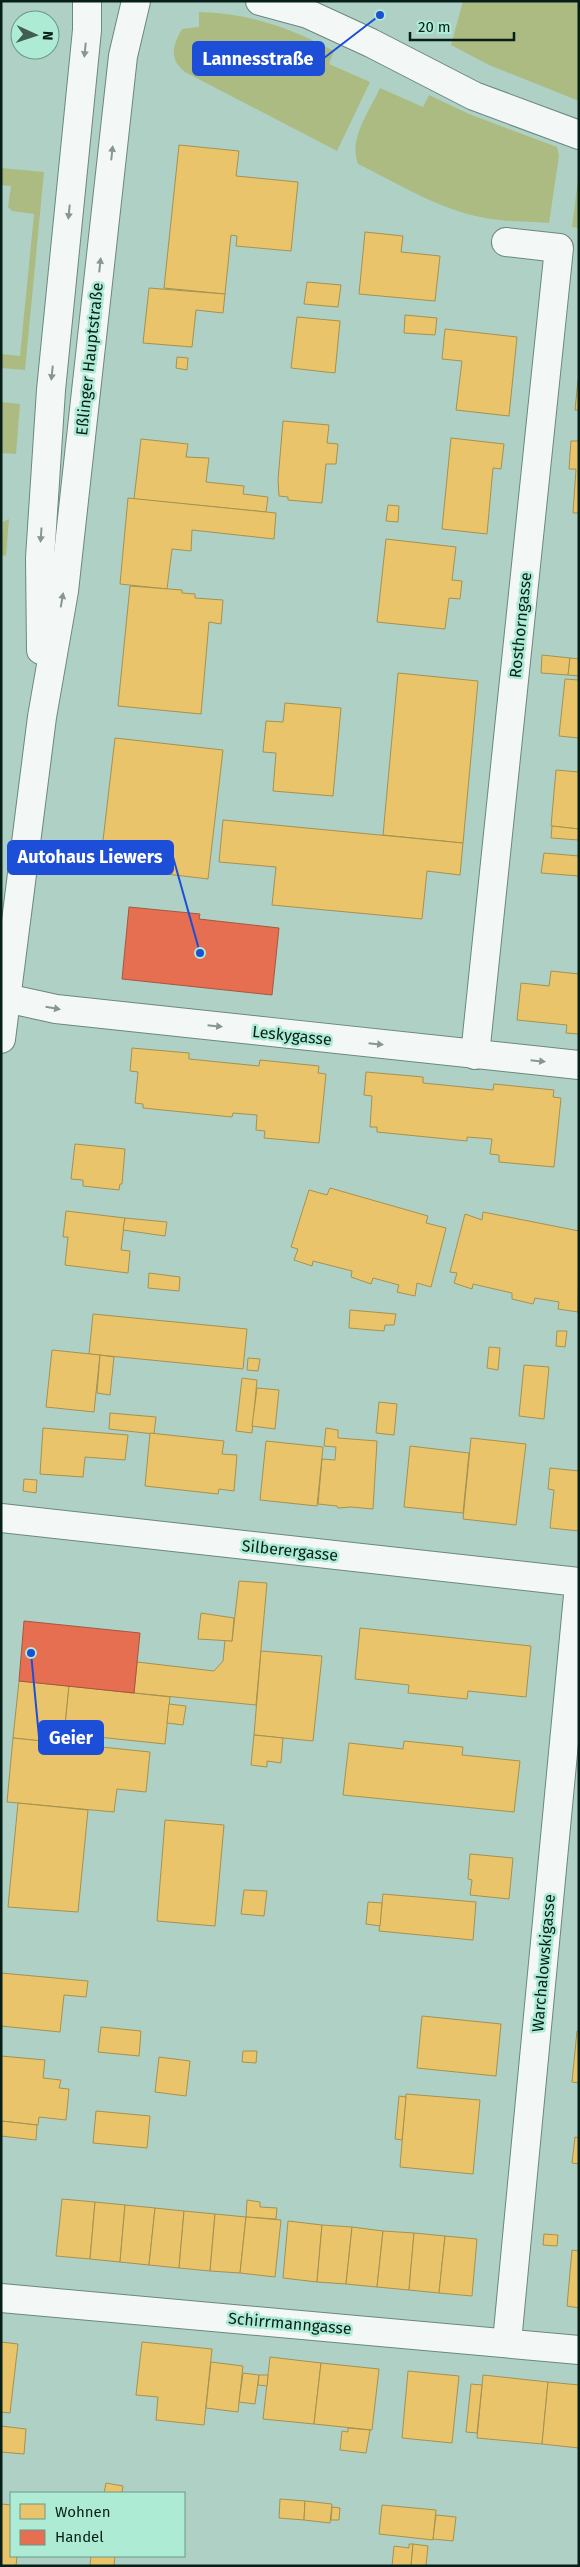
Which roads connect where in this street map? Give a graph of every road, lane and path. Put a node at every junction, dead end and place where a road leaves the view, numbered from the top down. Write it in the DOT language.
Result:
graph roads {
  1 [pos="87,1"];
  2 [pos="136,1"];
  3 [pos="260,1"];
  4 [pos="579,135"];
  5 [pos="506,242"];
  6 [pos="42,717"];
  7 [pos="3,998"];
  8 [pos="1,1039"];
  9 [pos="475,1055"];
  10 [pos="579,1065"];
  11 [pos="1,1518"];
  12 [pos="579,1583"];
  13 [pos="1,2298"];
  14 [pos="507,2342"];
  15 [pos="579,2350"];
  1 -- 6 [label="street, Eßlinger Hauptstraße, one-way"];
  6 -- 2 [label="street, Eßlinger Hauptstraße, one-way"];
  3 -- 4 [label="street"];
  5 -- 9 [label="street, Rosthorngasse"];
  6 -- 7 [label="street, Eßlinger Hauptstraße"];
  7 -- 8 [label="street, Eßlinger Hauptstraße"];
  7 -- 9 [label="street, Leskygasse, one-way"];
  9 -- 10 [label="street, Leskygasse, one-way"];
  11 -- 12 [label="street, Silberergasse"];
  12 -- 14 [label="street, Warchalowskigasse"];
  13 -- 14 [label="street, Schirrmanngasse"];
  14 -- 15 [label="street, Schirrmanngasse"];
}
